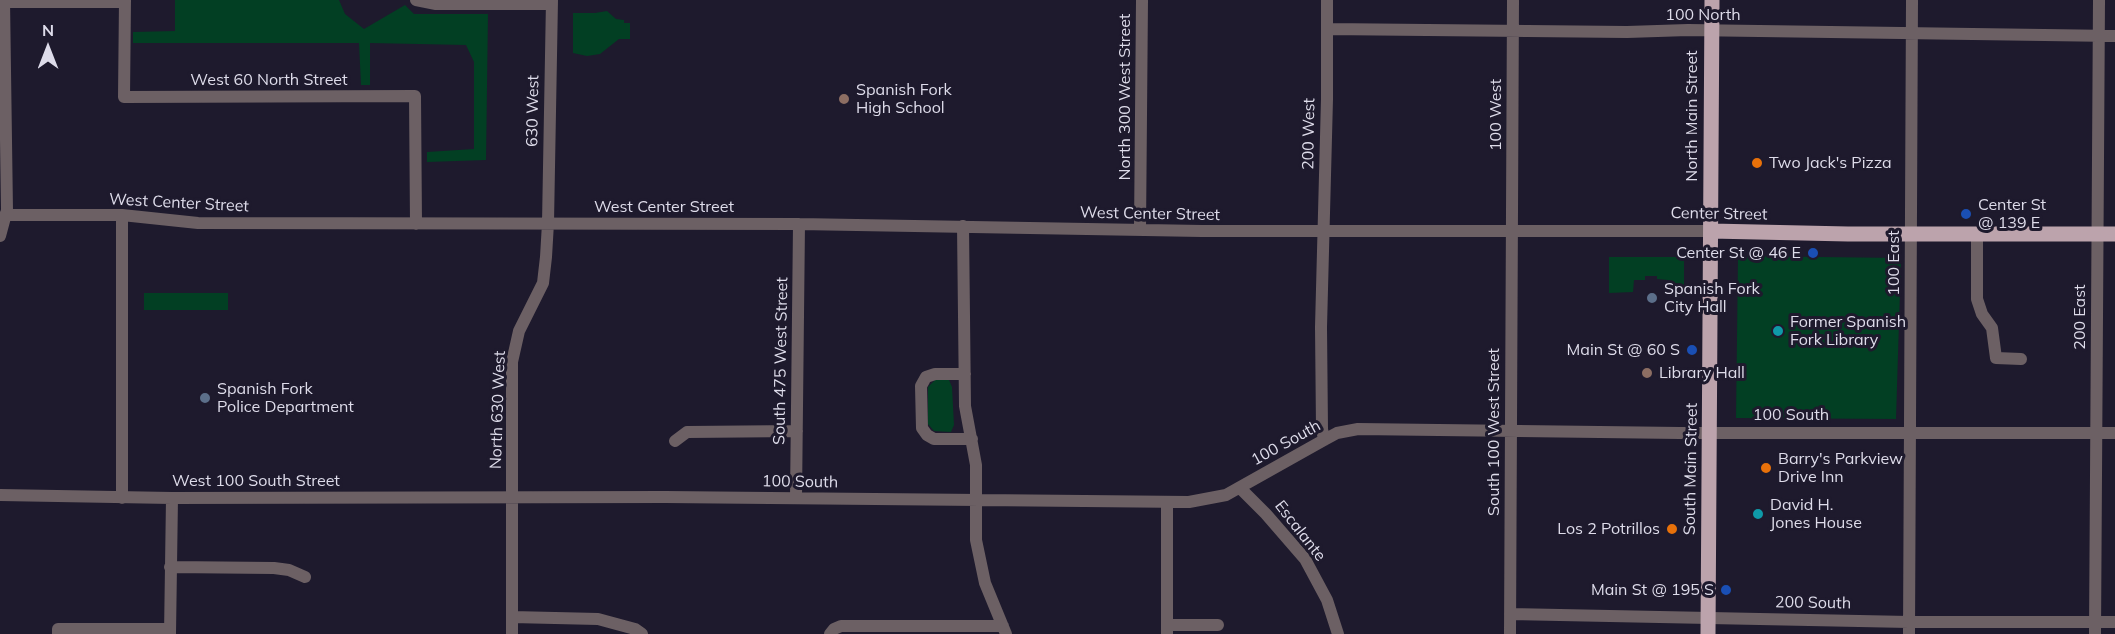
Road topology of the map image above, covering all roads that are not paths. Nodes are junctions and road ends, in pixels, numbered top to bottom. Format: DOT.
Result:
graph roads {
  1 [pos="416,0"];
  2 [pos="1142,0"];
  3 [pos="1327,0"];
  4 [pos="1513,0"];
  5 [pos="1712,0"];
  6 [pos="1912,0"];
  7 [pos="2099,0"];
  8 [pos="4,1"];
  9 [pos="125,1"];
  10 [pos="552,2"];
  11 [pos="1327,29"];
  12 [pos="1513,30"];
  13 [pos="1711,31"];
  14 [pos="1912,33"];
  15 [pos="2098,36"];
  16 [pos="2115,36"];
  17 [pos="3,144"];
  18 [pos="5,215"];
  19 [pos="122,215"];
  20 [pos="548,223"];
  21 [pos="416,224"];
  22 [pos="799,224"];
  23 [pos="963,226"];
  24 [pos="1140,230"];
  25 [pos="1511,230"];
  26 [pos="1323,231"];
  27 [pos="1711,231"];
  28 [pos="1977,232"];
  29 [pos="1911,233"];
  30 [pos="2097,233"];
  31 [pos="2115,234"];
  32 [pos="0,236"];
  33 [pos="2021,359"];
  34 [pos="965,374"];
  35 [pos="1510,430"];
  36 [pos="797,431"];
  37 [pos="1709,432"];
  38 [pos="1910,432"];
  39 [pos="2096,433"];
  40 [pos="2115,433"];
  41 [pos="972,439"];
  42 [pos="1324,440"];
  43 [pos="675,441"];
  44 [pos="1240,488"];
  45 [pos="0,495"];
  46 [pos="512,497"];
  47 [pos="122,498"];
  48 [pos="172,498"];
  49 [pos="796,498"];
  50 [pos="975,500"];
  51 [pos="1167,502"];
  52 [pos="170,567"];
  53 [pos="305,577"];
  54 [pos="1510,614"];
  55 [pos="512,617"];
  56 [pos="2115,622"];
  57 [pos="1218,625"];
  58 [pos="1708,626"];
  59 [pos="1909,628"];
  60 [pos="2095,628"];
  61 [pos="1005,630"];
  62 [pos="1167,630"];
  63 [pos="58,632"];
  64 [pos="170,632"];
  65 [pos="832,632"];
  66 [pos="512,634"];
  67 [pos="642,634"];
  68 [pos="1338,634"];
  69 [pos="1510,634"];
  1 -- 10 [label="street"];
  2 -- 24 [label="street, North 300 West Street"];
  3 -- 11 [label="street, 200 West"];
  4 -- 12 [label="street, 100 West"];
  5 -- 13 [label="main road, North Main Street"];
  6 -- 14 [label="street, 100 East"];
  7 -- 15 [label="street, 200 East"];
  8 -- 9 [label="street"];
  8 -- 17 [label="street"];
  9 -- 21 [label="street, West 60 North Street"];
  10 -- 20 [label="street, 630 West"];
  11 -- 12 [label="street, 100 North"];
  11 -- 26 [label="street, 200 West"];
  12 -- 13 [label="street, 100 North"];
  12 -- 25 [label="street, 100 West"];
  13 -- 14 [label="street, 100 North"];
  13 -- 27 [label="main road, North Main Street"];
  14 -- 15 [label="street, 100 North"];
  14 -- 29 [label="street, 100 East"];
  15 -- 16 [label="street, 100 North"];
  15 -- 30 [label="street, 200 East"];
  17 -- 18 [label="street"];
  18 -- 19 [label="street, West Center Street"];
  18 -- 32 [label="street"];
  19 -- 21 [label="street, West Center Street"];
  19 -- 47 [label="street"];
  20 -- 21 [label="street, West Center Street"];
  20 -- 22 [label="street, West Center Street"];
  20 -- 46 [label="street, North 630 West"];
  22 -- 23 [label="street, West Center Street"];
  22 -- 36 [label="street, South 475 West Street"];
  23 -- 24 [label="street, West Center Street"];
  23 -- 34 [label="street"];
  24 -- 26 [label="street, West Center Street"];
  25 -- 26 [label="street, Center Street"];
  25 -- 27 [label="street, Center Street"];
  25 -- 35 [label="street, South 100 West Street"];
  26 -- 42 [label="street, 200 West"];
  27 -- 29 [label="main road, Center Street"];
  27 -- 37 [label="main road, South Main Street"];
  28 -- 29 [label="main road, Center Street"];
  28 -- 30 [label="main road, Center Street"];
  28 -- 33 [label="street"];
  29 -- 38 [label="street, 100 East"];
  30 -- 31 [label="main road, Center Street"];
  30 -- 39 [label="street, 200 East"];
  34 -- 41 [label="street"];
  34 -- 41 [label="street"];
  35 -- 37 [label="street, 100 South"];
  35 -- 42 [label="street, 100 South"];
  35 -- 54 [label="street, South 100 West Street"];
  36 -- 43 [label="street"];
  36 -- 49 [label="street, South 475 West Street"];
  37 -- 38 [label="street, 100 South"];
  37 -- 58 [label="main road, South Main Street"];
  38 -- 39 [label="street, 100 South"];
  38 -- 59 [label="street, 100 East"];
  39 -- 40 [label="street, 100 South"];
  39 -- 60 [label="street, 200 East"];
  41 -- 50 [label="street"];
  42 -- 44 [label="street, 100 South"];
  44 -- 51 [label="street, 100 South"];
  44 -- 68 [label="street, Escalante"];
  45 -- 47 [label="street, West 100 South Street"];
  46 -- 48 [label="street, West 100 South Street"];
  46 -- 49 [label="street, 100 South"];
  46 -- 55 [label="street, North 630 West"];
  47 -- 48 [label="street, West 100 South Street"];
  48 -- 52 [label="street"];
  49 -- 50 [label="street, 100 South"];
  50 -- 51 [label="street, 100 South"];
  50 -- 61 [label="street"];
  51 -- 62 [label="street"];
  52 -- 53 [label="street"];
  52 -- 64 [label="street"];
  54 -- 58 [label="street, 200 South"];
  54 -- 69 [label="street, South 100 West Street"];
  55 -- 66 [label="street, North 630 West"];
  55 -- 67 [label="street"];
  56 -- 60 [label="street, 200 South"];
  57 -- 62 [label="street"];
  58 -- 59 [label="street, 200 South"];
  59 -- 60 [label="street, 200 South"];
  61 -- 65 [label="street"];
  63 -- 64 [label="street"];
}
